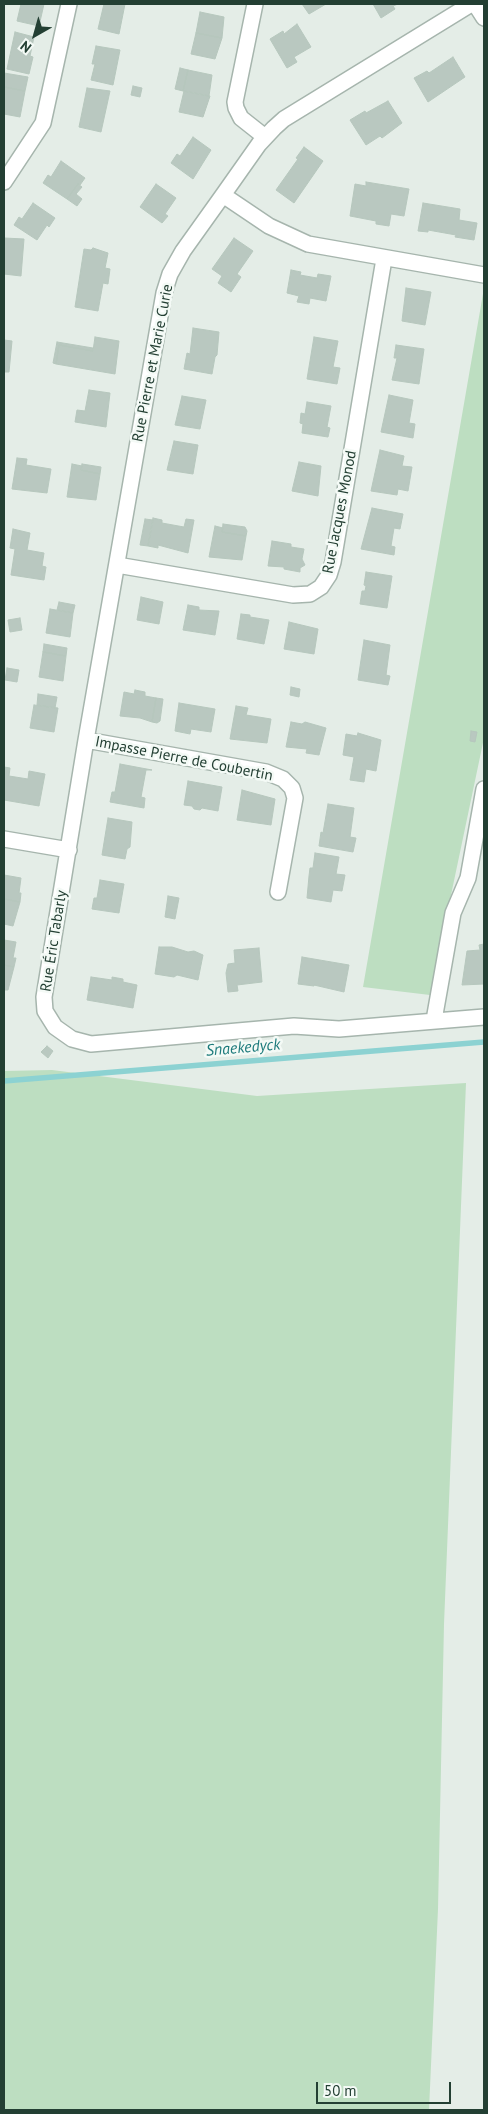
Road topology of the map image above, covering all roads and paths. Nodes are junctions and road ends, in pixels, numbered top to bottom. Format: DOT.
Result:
graph roads {
  1 [pos="70,4"];
  2 [pos="255,4"];
  3 [pos="471,4"];
  4 [pos="475,4"];
  5 [pos="484,18"];
  6 [pos="265,137"];
  7 [pos="4,182"];
  8 [pos="223,195"];
  9 [pos="384,259"];
  10 [pos="484,276"];
  11 [pos="117,565"];
  12 [pos="86,740"];
  13 [pos="484,789"];
  14 [pos="4,839"];
  15 [pos="69,850"];
  16 [pos="278,892"];
  17 [pos="484,1017"];
  18 [pos="434,1020"];
  1 -- 7 [label="street"];
  2 -- 6 [label="street"];
  3 -- 6 [label="street, Rue Pierre et Marie Curie"];
  4 -- 5 [label="street"];
  6 -- 8 [label="street, Rue Pierre et Marie Curie"];
  8 -- 9 [label="street"];
  8 -- 11 [label="street, Rue Pierre et Marie Curie"];
  9 -- 10 [label="street"];
  9 -- 11 [label="street, Rue Jacques Monod"];
  11 -- 12 [label="street, Rue Pierre et Marie Curie"];
  12 -- 15 [label="street, Rue Éric Tabarly"];
  12 -- 16 [label="street, Impasse Pierre de Coubertin"];
  13 -- 18 [label="street"];
  14 -- 15 [label="street"];
  15 -- 18 [label="street, Rue Éric Tabarly"];
  17 -- 18 [label="street, Rue Éric Tabarly"];
}
